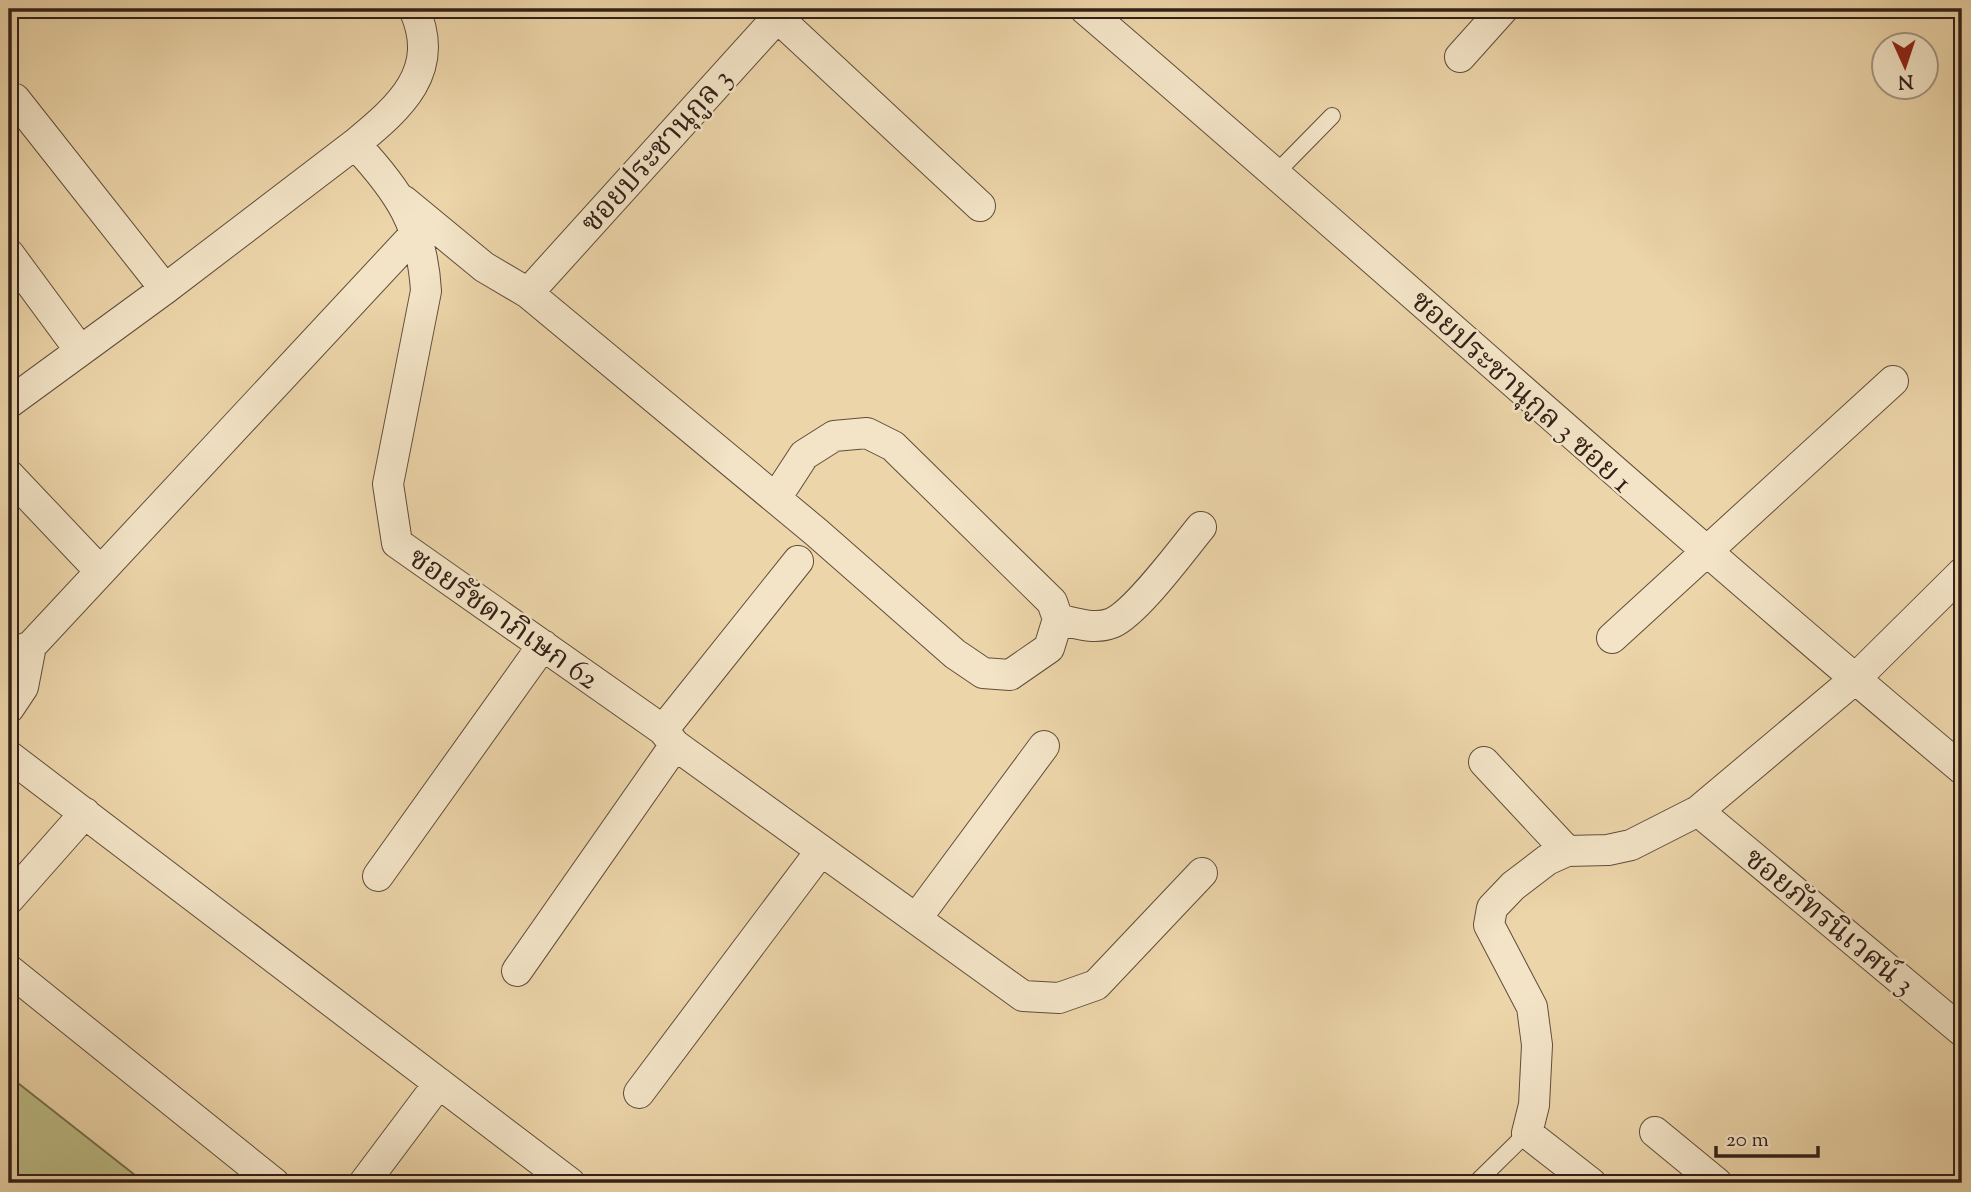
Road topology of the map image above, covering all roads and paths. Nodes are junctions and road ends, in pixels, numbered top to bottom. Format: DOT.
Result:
graph roads {
  1 [pos="414,9"];
  2 [pos="1085,9"];
  3 [pos="1503,9"];
  4 [pos="780,12"];
  5 [pos="1460,57"];
  6 [pos="15,99"];
  7 [pos="1332,116"];
  8 [pos="355,144"];
  9 [pos="1276,173"];
  10 [pos="401,198"];
  11 [pos="980,205"];
  12 [pos="415,234"];
  13 [pos="9,254"];
  14 [pos="165,289"];
  15 [pos="528,293"];
  16 [pos="79,349"];
  17 [pos="1893,381"];
  18 [pos="9,403"];
  19 [pos="9,475"];
  20 [pos="776,498"];
  21 [pos="1201,527"];
  22 [pos="1705,552"];
  23 [pos="798,561"];
  24 [pos="100,570"];
  25 [pos="1962,573"];
  26 [pos="1058,620"];
  27 [pos="1612,638"];
  28 [pos="543,645"];
  29 [pos="20,650"];
  30 [pos="1854,679"];
  31 [pos="9,708"];
  32 [pos="669,738"];
  33 [pos="1044,746"];
  34 [pos="9,756"];
  35 [pos="1485,762"];
  36 [pos="1962,769"];
  37 [pos="1698,811"];
  38 [pos="85,813"];
  39 [pos="1567,851"];
  40 [pos="820,852"];
  41 [pos="1202,873"];
  42 [pos="378,876"];
  43 [pos="9,899"];
  44 [pos="916,919"];
  45 [pos="9,970"];
  46 [pos="517,971"];
  47 [pos="1962,1031"];
  48 [pos="439,1083"];
  49 [pos="639,1093"];
  50 [pos="1655,1132"];
  51 [pos="1527,1133"];
  52 [pos="274,1183"];
  53 [pos="364,1183"];
  54 [pos="570,1183"];
  55 [pos="1476,1183"];
  56 [pos="1591,1183"];
  57 [pos="1717,1183"];
  1 -- 8 [label="street"];
  2 -- 9 [label="street, ซอยประชานุกูล 3 ซอย 1"];
  3 -- 5 [label="street"];
  4 -- 11 [label="street"];
  4 -- 15 [label="street, ซอยประชานุกูล 3"];
  6 -- 14 [label="street"];
  7 -- 9 [label="lane"];
  8 -- 10 [label="street, ซอยรัชดาภิเษก 62"];
  8 -- 14 [label="street"];
  9 -- 22 [label="street, ซอยประชานุกูล 3 ซอย 1"];
  10 -- 12 [label="street, ซอยรัชดาภิเษก 62"];
  10 -- 15 [label="street"];
  12 -- 24 [label="street"];
  12 -- 28 [label="street, ซอยรัชดาภิเษก 62"];
  13 -- 16 [label="street"];
  14 -- 16 [label="street"];
  15 -- 20 [label="street"];
  16 -- 18 [label="street"];
  17 -- 22 [label="street"];
  19 -- 24 [label="street"];
  20 -- 26 [label="street"];
  20 -- 26 [label="street"];
  21 -- 26 [label="street"];
  22 -- 27 [label="street"];
  22 -- 30 [label="street, ซอยประชานุกูล 3 ซอย 1"];
  23 -- 32 [label="street"];
  24 -- 29 [label="street"];
  25 -- 30 [label="street"];
  28 -- 32 [label="street, ซอยรัชดาภิเษก 62"];
  28 -- 42 [label="street"];
  29 -- 31 [label="street"];
  30 -- 36 [label="street, ซอยประชานุกูล 3 ซอย 1"];
  30 -- 37 [label="street"];
  32 -- 40 [label="street, ซอยรัชดาภิเษก 62"];
  32 -- 46 [label="street"];
  33 -- 44 [label="street"];
  34 -- 38 [label="street"];
  35 -- 39 [label="street"];
  37 -- 39 [label="street"];
  37 -- 47 [label="street, ซอยภัทรนิเวศน์ 3"];
  38 -- 43 [label="street"];
  38 -- 48 [label="street"];
  39 -- 51 [label="street"];
  40 -- 44 [label="street, ซอยรัชดาภิเษก 62"];
  40 -- 49 [label="street"];
  41 -- 44 [label="street, ซอยรัชดาภิเษก 62"];
  45 -- 52 [label="street"];
  48 -- 53 [label="street"];
  48 -- 54 [label="street"];
  50 -- 57 [label="street"];
  51 -- 55 [label="lane"];
  51 -- 56 [label="street"];
}
